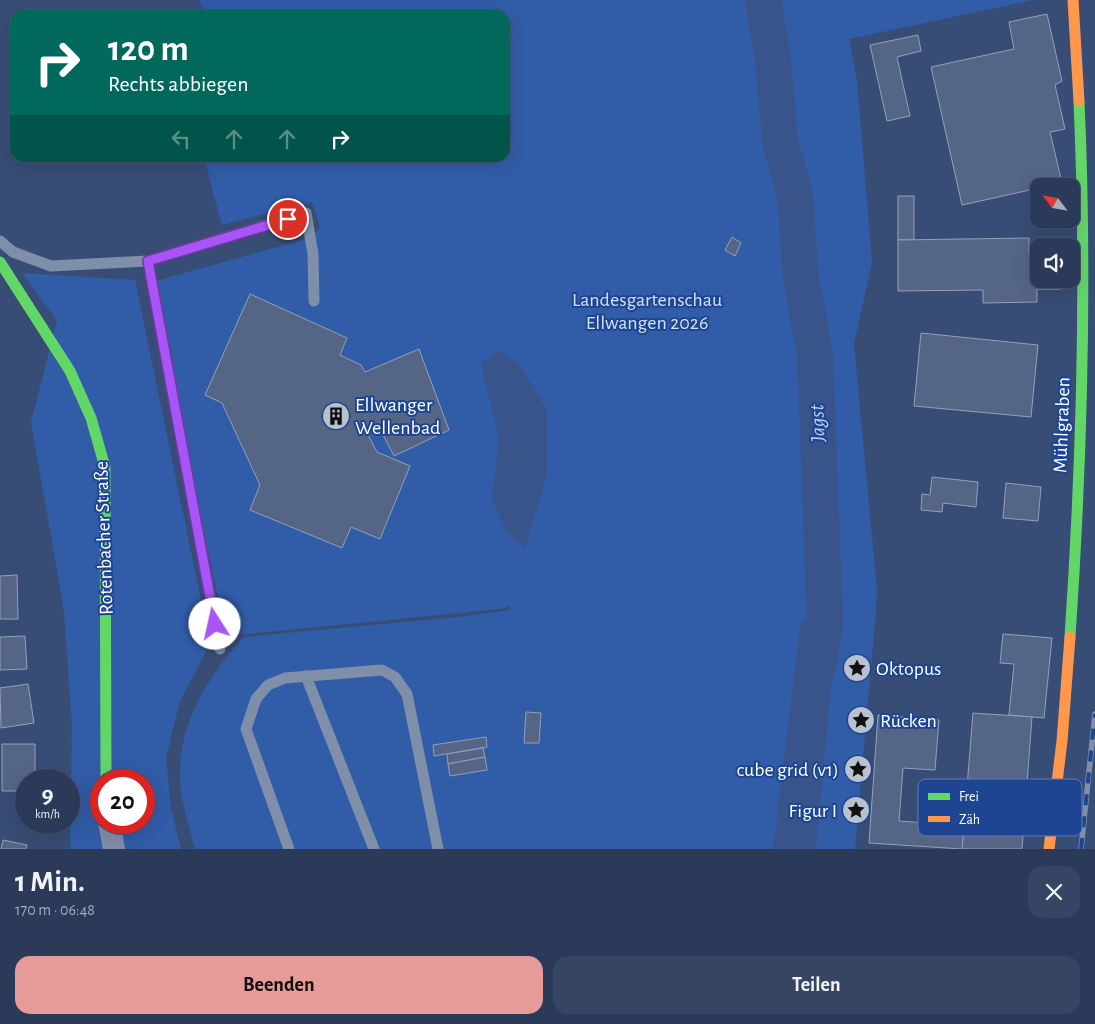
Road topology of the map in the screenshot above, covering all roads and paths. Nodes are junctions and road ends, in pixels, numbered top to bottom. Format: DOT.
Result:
graph roads {
  1 [pos="1074,0"];
  2 [pos="0,240"];
  3 [pos="148,261"];
  4 [pos="0,262"];
  5 [pos="314,301"];
  6 [pos="220,649"];
  7 [pos="306,676"];
  8 [pos="106,769"];
  9 [pos="1057,779"];
  10 [pos="111,834"];
  11 [pos="1050,836"];
  12 [pos="114,849"];
  13 [pos="290,849"];
  14 [pos="374,849"];
  15 [pos="438,849"];
  16 [pos="1049,849"];
  1 -- 9 [label="street, Mühlgraben"];
  2 -- 3 [label="lane"];
  3 -- 5 [label="lane"];
  3 -- 6 [label="lane"];
  4 -- 8 [label="street, Rotenbacher Straße"];
  7 -- 13 [label="lane"];
  7 -- 14 [label="lane"];
  7 -- 15 [label="lane"];
  10 -- 12 [label="street"];
  11 -- 16 [label="street, Mühlgraben"];
}
